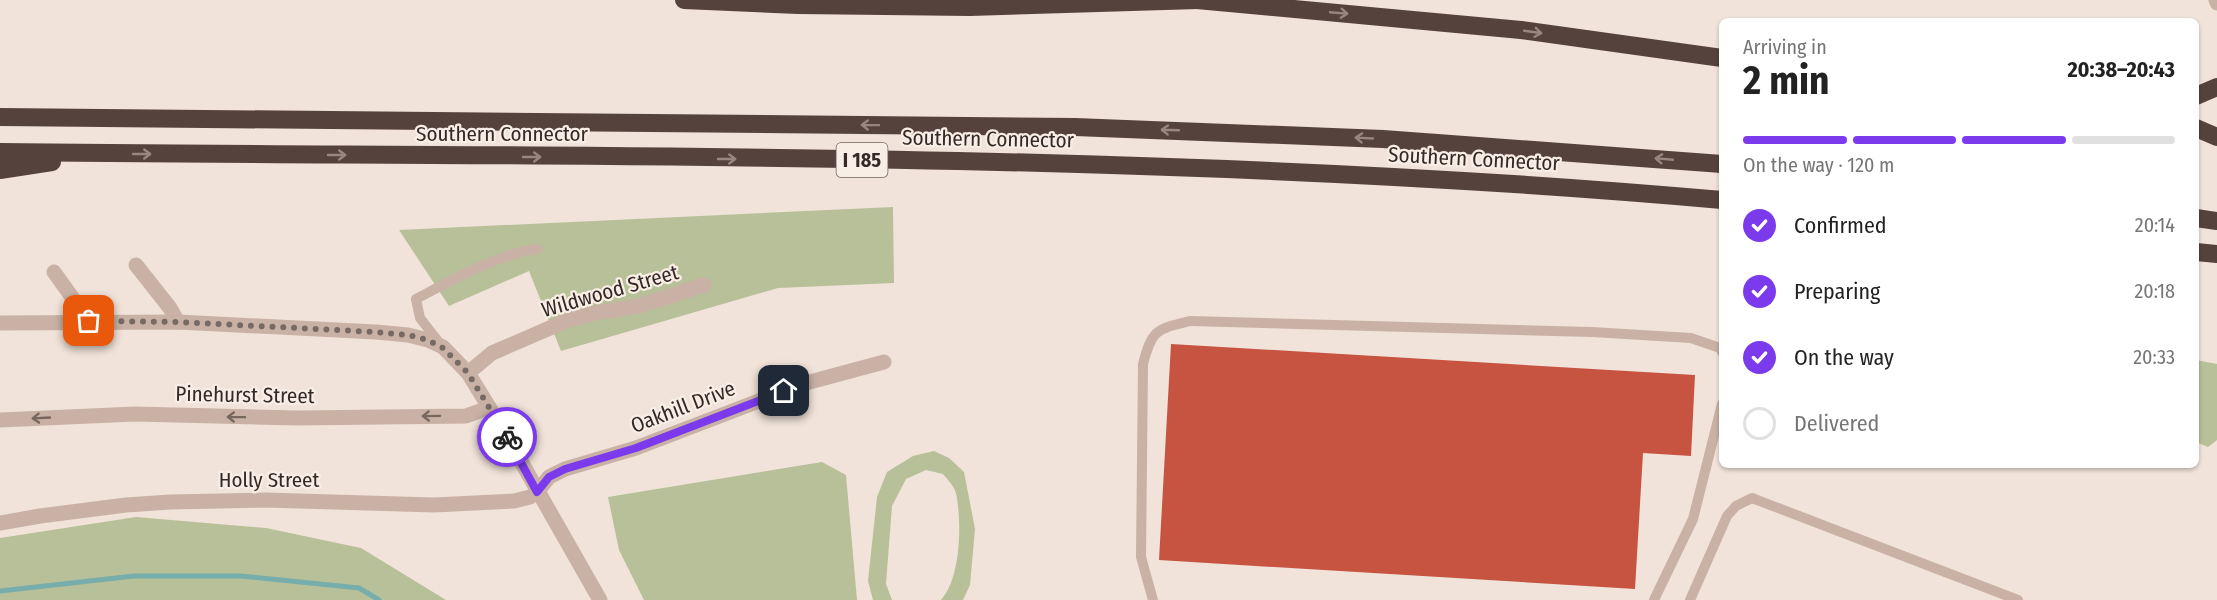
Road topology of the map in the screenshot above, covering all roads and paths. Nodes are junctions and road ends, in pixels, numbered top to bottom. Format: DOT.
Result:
graph roads {
  1 [pos="684,0"];
  2 [pos="1197,0"];
  3 [pos="1719,58"];
  4 [pos="2217,87"];
  5 [pos="2199,95"];
  6 [pos="0,117"];
  7 [pos="2199,129"];
  8 [pos="2217,137"];
  9 [pos="0,152"];
  10 [pos="108,153"];
  11 [pos="1719,164"];
  12 [pos="0,170"];
  13 [pos="1719,200"];
  14 [pos="2199,218"];
  15 [pos="2217,221"];
  16 [pos="538,249"];
  17 [pos="2199,252"];
  18 [pos="2217,254"];
  19 [pos="136,265"];
  20 [pos="54,272"];
  21 [pos="704,285"];
  22 [pos="89,321"];
  23 [pos="178,322"];
  24 [pos="0,323"];
  25 [pos="443,348"];
  26 [pos="1719,348"];
  27 [pos="885,362"];
  28 [pos="468,373"];
  29 [pos="488,408"];
  30 [pos="1719,416"];
  31 [pos="0,420"];
  32 [pos="537,492"];
  33 [pos="0,524"];
  34 [pos="600,600"];
  35 [pos="1153,600"];
  36 [pos="1654,600"];
  37 [pos="1690,600"];
  38 [pos="2018,600"];
  1 -- 2 [label="highway"];
  2 -- 3 [label="highway, one-way"];
  4 -- 5 [label="highway"];
  11 -- 6 [label="highway, Southern Connector / I 185, one-way"];
  7 -- 8 [label="highway"];
  9 -- 10 [label="highway, Southern Connector / I 185"];
  10 -- 12 [label="highway"];
  10 -- 13 [label="highway, Southern Connector / I 185, one-way"];
  14 -- 15 [label="highway"];
  16 -- 25 [label="lane"];
  17 -- 18 [label="highway"];
  19 -- 23 [label="street"];
  20 -- 22 [label="street"];
  21 -- 28 [label="street, Wildwood Street"];
  22 -- 23 [label="street"];
  22 -- 24 [label="street"];
  23 -- 25 [label="street"];
  25 -- 28 [label="street"];
  26 -- 35 [label="lane"];
  27 -- 32 [label="street, Oakhill Drive"];
  28 -- 29 [label="street"];
  29 -- 31 [label="street, Pinehurst Street, one-way"];
  29 -- 32 [label="street"];
  30 -- 36 [label="lane"];
  32 -- 33 [label="street, Holly Street"];
  32 -- 34 [label="street"];
  37 -- 38 [label="lane"];
}
